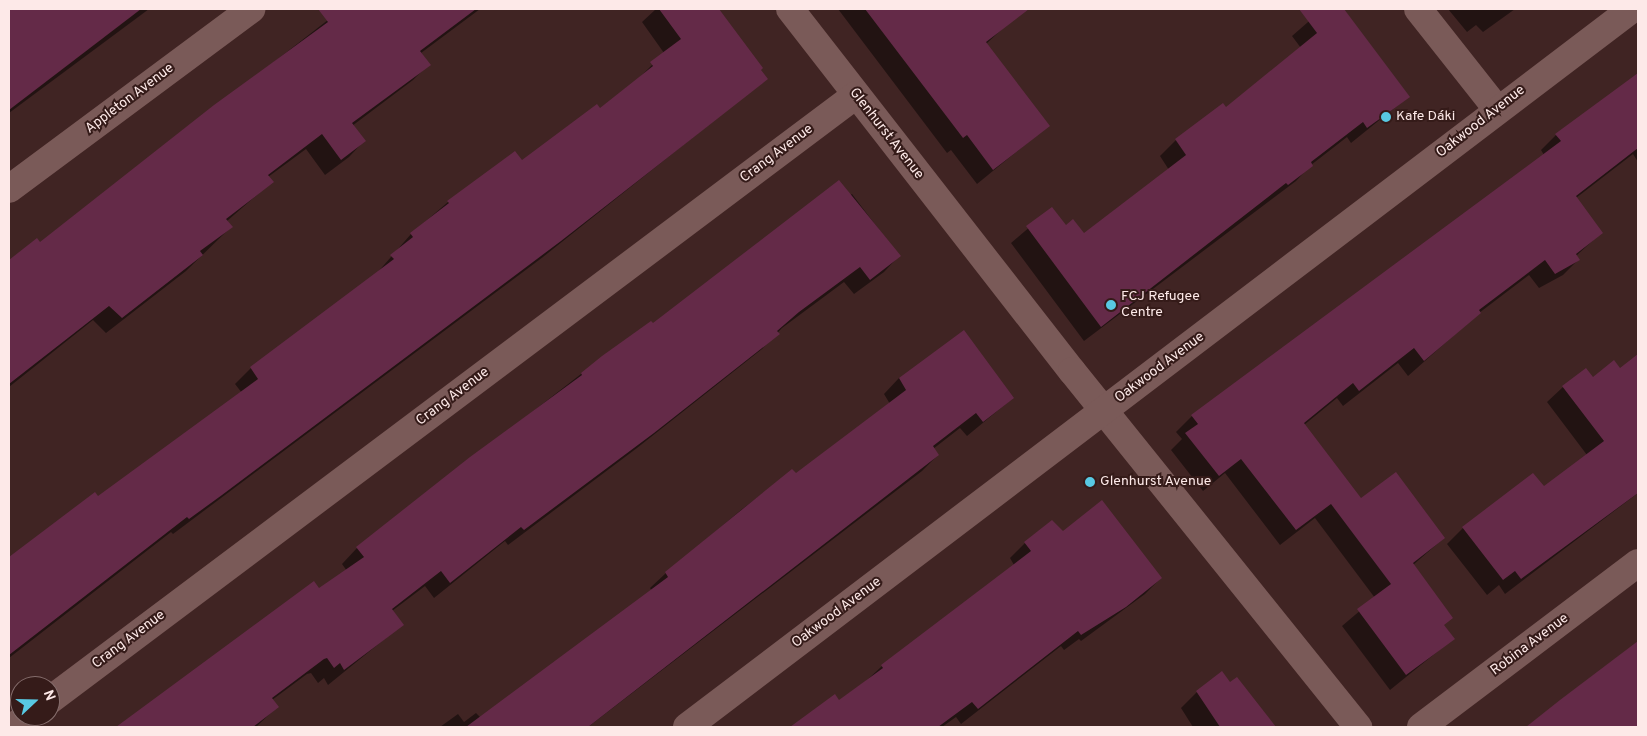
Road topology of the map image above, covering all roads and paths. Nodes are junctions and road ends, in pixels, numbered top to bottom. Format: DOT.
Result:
graph roads {
  1 [pos="251,9"];
  2 [pos="790,9"];
  3 [pos="1418,9"];
  4 [pos="1632,9"];
  5 [pos="856,95"];
  6 [pos="1496,109"];
  7 [pos="9,189"];
  8 [pos="1105,410"];
  9 [pos="1638,563"];
  10 [pos="60,692"];
  11 [pos="687,727"];
  12 [pos="1358,727"];
  13 [pos="1421,727"];
  1 -- 7 [label="street, Appleton Avenue"];
  2 -- 5 [label="street, Glenhurst Avenue"];
  3 -- 6 [label="street"];
  4 -- 6 [label="street, Oakwood Avenue"];
  5 -- 8 [label="street, Glenhurst Avenue"];
  5 -- 10 [label="street, Crang Avenue"];
  6 -- 8 [label="street, Oakwood Avenue"];
  8 -- 11 [label="street, Oakwood Avenue"];
  8 -- 12 [label="street, Glenhurst Avenue"];
  9 -- 13 [label="street, Robina Avenue"];
}
